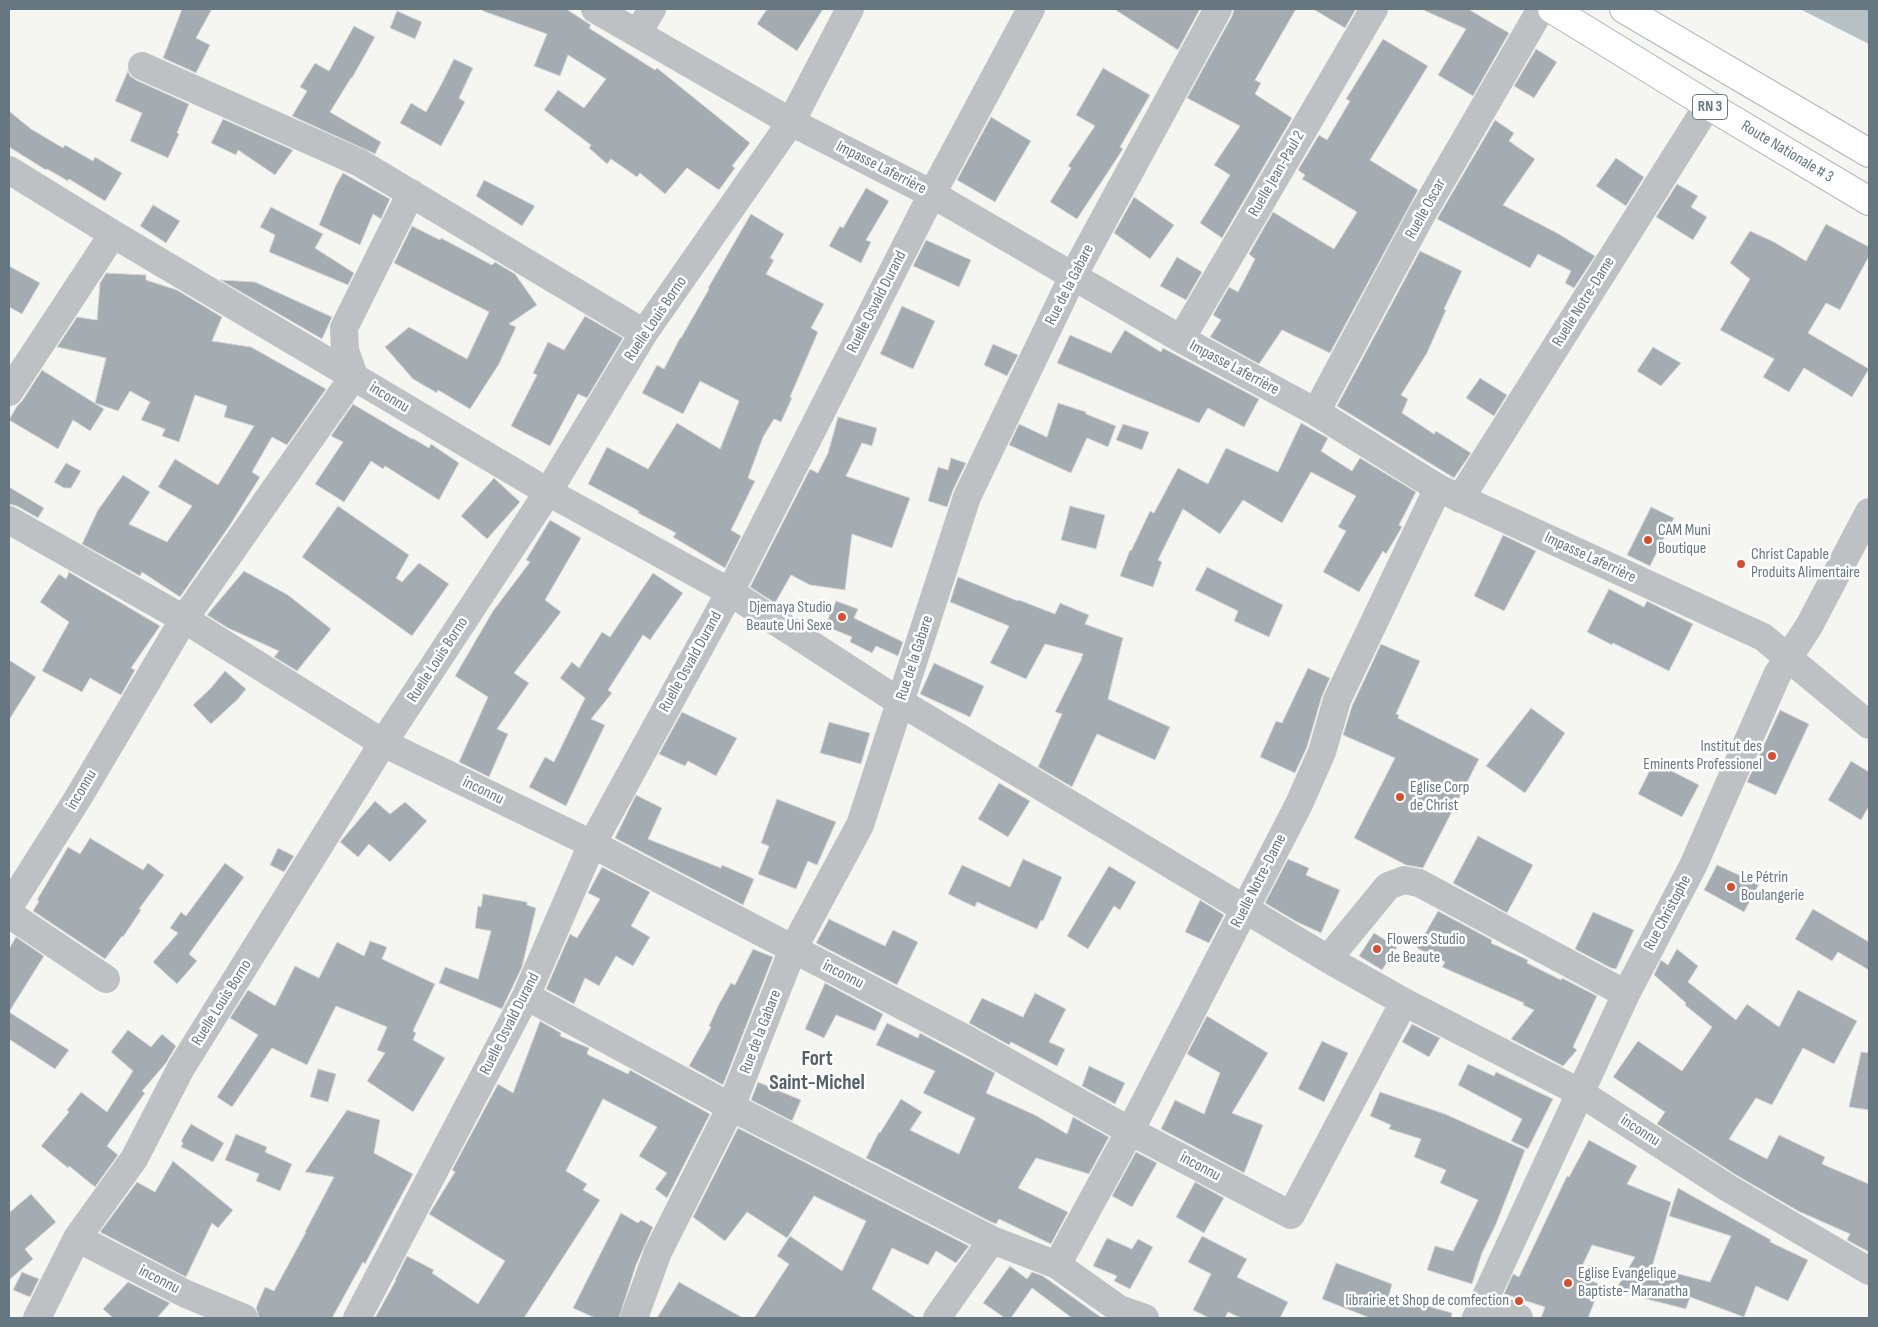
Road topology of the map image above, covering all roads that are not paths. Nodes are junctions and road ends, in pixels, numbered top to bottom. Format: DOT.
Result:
graph roads {
  1 [pos="595,9"];
  2 [pos="652,9"];
  3 [pos="850,9"];
  4 [pos="1031,9"];
  5 [pos="1218,9"];
  6 [pos="1374,9"];
  7 [pos="1541,9"];
  8 [pos="1552,9"];
  9 [pos="1624,9"];
  10 [pos="638,33"];
  11 [pos="142,66"];
  12 [pos="1708,105"];
  13 [pos="791,122"];
  14 [pos="1869,153"];
  15 [pos="9,170"];
  16 [pos="411,193"];
  17 [pos="932,194"];
  18 [pos="1869,201"];
  19 [pos="113,234"];
  20 [pos="1073,276"];
  21 [pos="644,333"];
  22 [pos="1181,339"];
  23 [pos="354,376"];
  24 [pos="9,392"];
  25 [pos="1316,412"];
  26 [pos="548,492"];
  27 [pos="1449,493"];
  28 [pos="1869,512"];
  29 [pos="9,520"];
  30 [pos="730,592"];
  31 [pos="184,620"];
  32 [pos="1786,658"];
  33 [pos="900,702"];
  34 [pos="1869,725"];
  35 [pos="383,743"];
  36 [pos="592,844"];
  37 [pos="9,907"];
  38 [pos="1244,908"];
  39 [pos="9,914"];
  40 [pos="793,949"];
  41 [pos="1328,959"];
  42 [pos="106,979"];
  43 [pos="1626,994"];
  44 [pos="526,996"];
  45 [pos="1404,1002"];
  46 [pos="1579,1092"];
  47 [pos="732,1107"];
  48 [pos="1130,1131"];
  49 [pos="77,1238"];
  50 [pos="992,1240"];
  51 [pos="1057,1265"];
  52 [pos="1869,1271"];
  53 [pos="1480,1311"];
  54 [pos="1117,1314"];
  55 [pos="37,1318"];
  56 [pos="244,1318"];
  57 [pos="357,1318"];
  58 [pos="634,1318"];
  59 [pos="937,1318"];
  60 [pos="1145,1318"];
  61 [pos="1519,1318"];
  1 -- 10 [label="street, Impasse Laferrière"];
  2 -- 10 [label="street"];
  3 -- 13 [label="street, Ruelle Louis Borno"];
  4 -- 17 [label="street, Ruelle Osvald Durand"];
  5 -- 20 [label="street, Rue de la Gabare"];
  6 -- 22 [label="street, Ruelle Jean-Paul 2"];
  7 -- 25 [label="street, Ruelle Oscar"];
  8 -- 12 [label="main road, Route Nationale # 3 / RN 3"];
  9 -- 14 [label="main road, RN 3"];
  10 -- 13 [label="street, Impasse Laferrière"];
  11 -- 16 [label="street"];
  12 -- 18 [label="main road, Route Nationale # 3 / RN 3"];
  12 -- 27 [label="street, Ruelle Notre-Dame"];
  13 -- 17 [label="street, Impasse Laferrière"];
  13 -- 21 [label="street, Ruelle Louis Borno"];
  15 -- 19 [label="street, inconnu"];
  16 -- 21 [label="street"];
  16 -- 23 [label="street, inconnu"];
  17 -- 20 [label="street, Impasse Laferrière"];
  17 -- 30 [label="street, Ruelle Osvald Durand"];
  19 -- 23 [label="street, inconnu"];
  19 -- 24 [label="street"];
  20 -- 22 [label="street, Impasse Laferrière"];
  20 -- 33 [label="street, Rue de la Gabare"];
  21 -- 26 [label="street, Ruelle Louis Borno"];
  22 -- 25 [label="street, Impasse Laferrière"];
  23 -- 26 [label="street, inconnu"];
  23 -- 31 [label="street, inconnu"];
  25 -- 27 [label="street, Impasse Laferrière"];
  26 -- 30 [label="street, inconnu"];
  26 -- 35 [label="street, Ruelle Louis Borno"];
  27 -- 32 [label="street, Impasse Laferrière"];
  27 -- 38 [label="street, Ruelle Notre-Dame"];
  28 -- 32 [label="street, Rue Christophe"];
  29 -- 31 [label="street, inconnu"];
  30 -- 33 [label="street, inconnu"];
  30 -- 36 [label="street, Ruelle Osvald Durand"];
  31 -- 35 [label="street, inconnu"];
  31 -- 37 [label="street, inconnu"];
  32 -- 34 [label="street, Impasse Laferrière"];
  32 -- 43 [label="street, Rue Christophe"];
  33 -- 38 [label="street, inconnu"];
  33 -- 40 [label="street, Rue de la Gabare"];
  35 -- 36 [label="street, inconnu"];
  35 -- 49 [label="street, Ruelle Louis Borno"];
  36 -- 40 [label="street, inconnu"];
  36 -- 44 [label="street, Ruelle Osvald Durand"];
  38 -- 41 [label="street, inconnu"];
  38 -- 48 [label="street, Ruelle Notre-Dame"];
  39 -- 42 [label="street"];
  40 -- 47 [label="street, Rue de la Gabare"];
  40 -- 48 [label="street, inconnu"];
  41 -- 43 [label="street"];
  41 -- 45 [label="street, inconnu"];
  43 -- 46 [label="street, Rue Christophe"];
  44 -- 47 [label="street"];
  44 -- 57 [label="street, Ruelle Osvald Durand"];
  45 -- 46 [label="street, inconnu"];
  45 -- 48 [label="street, inconnu"];
  46 -- 52 [label="street, inconnu"];
  46 -- 53 [label="street, Rue Christophe"];
  47 -- 50 [label="street"];
  47 -- 58 [label="street, Rue de la Gabare"];
  48 -- 51 [label="street, Ruelle Notre-Dame"];
  49 -- 55 [label="street, Ruelle Louis Borno"];
  49 -- 56 [label="street, inconnu"];
  50 -- 51 [label="street"];
  50 -- 59 [label="street"];
  51 -- 54 [label="street"];
  53 -- 61 [label="street"];
  54 -- 60 [label="street"];
}
